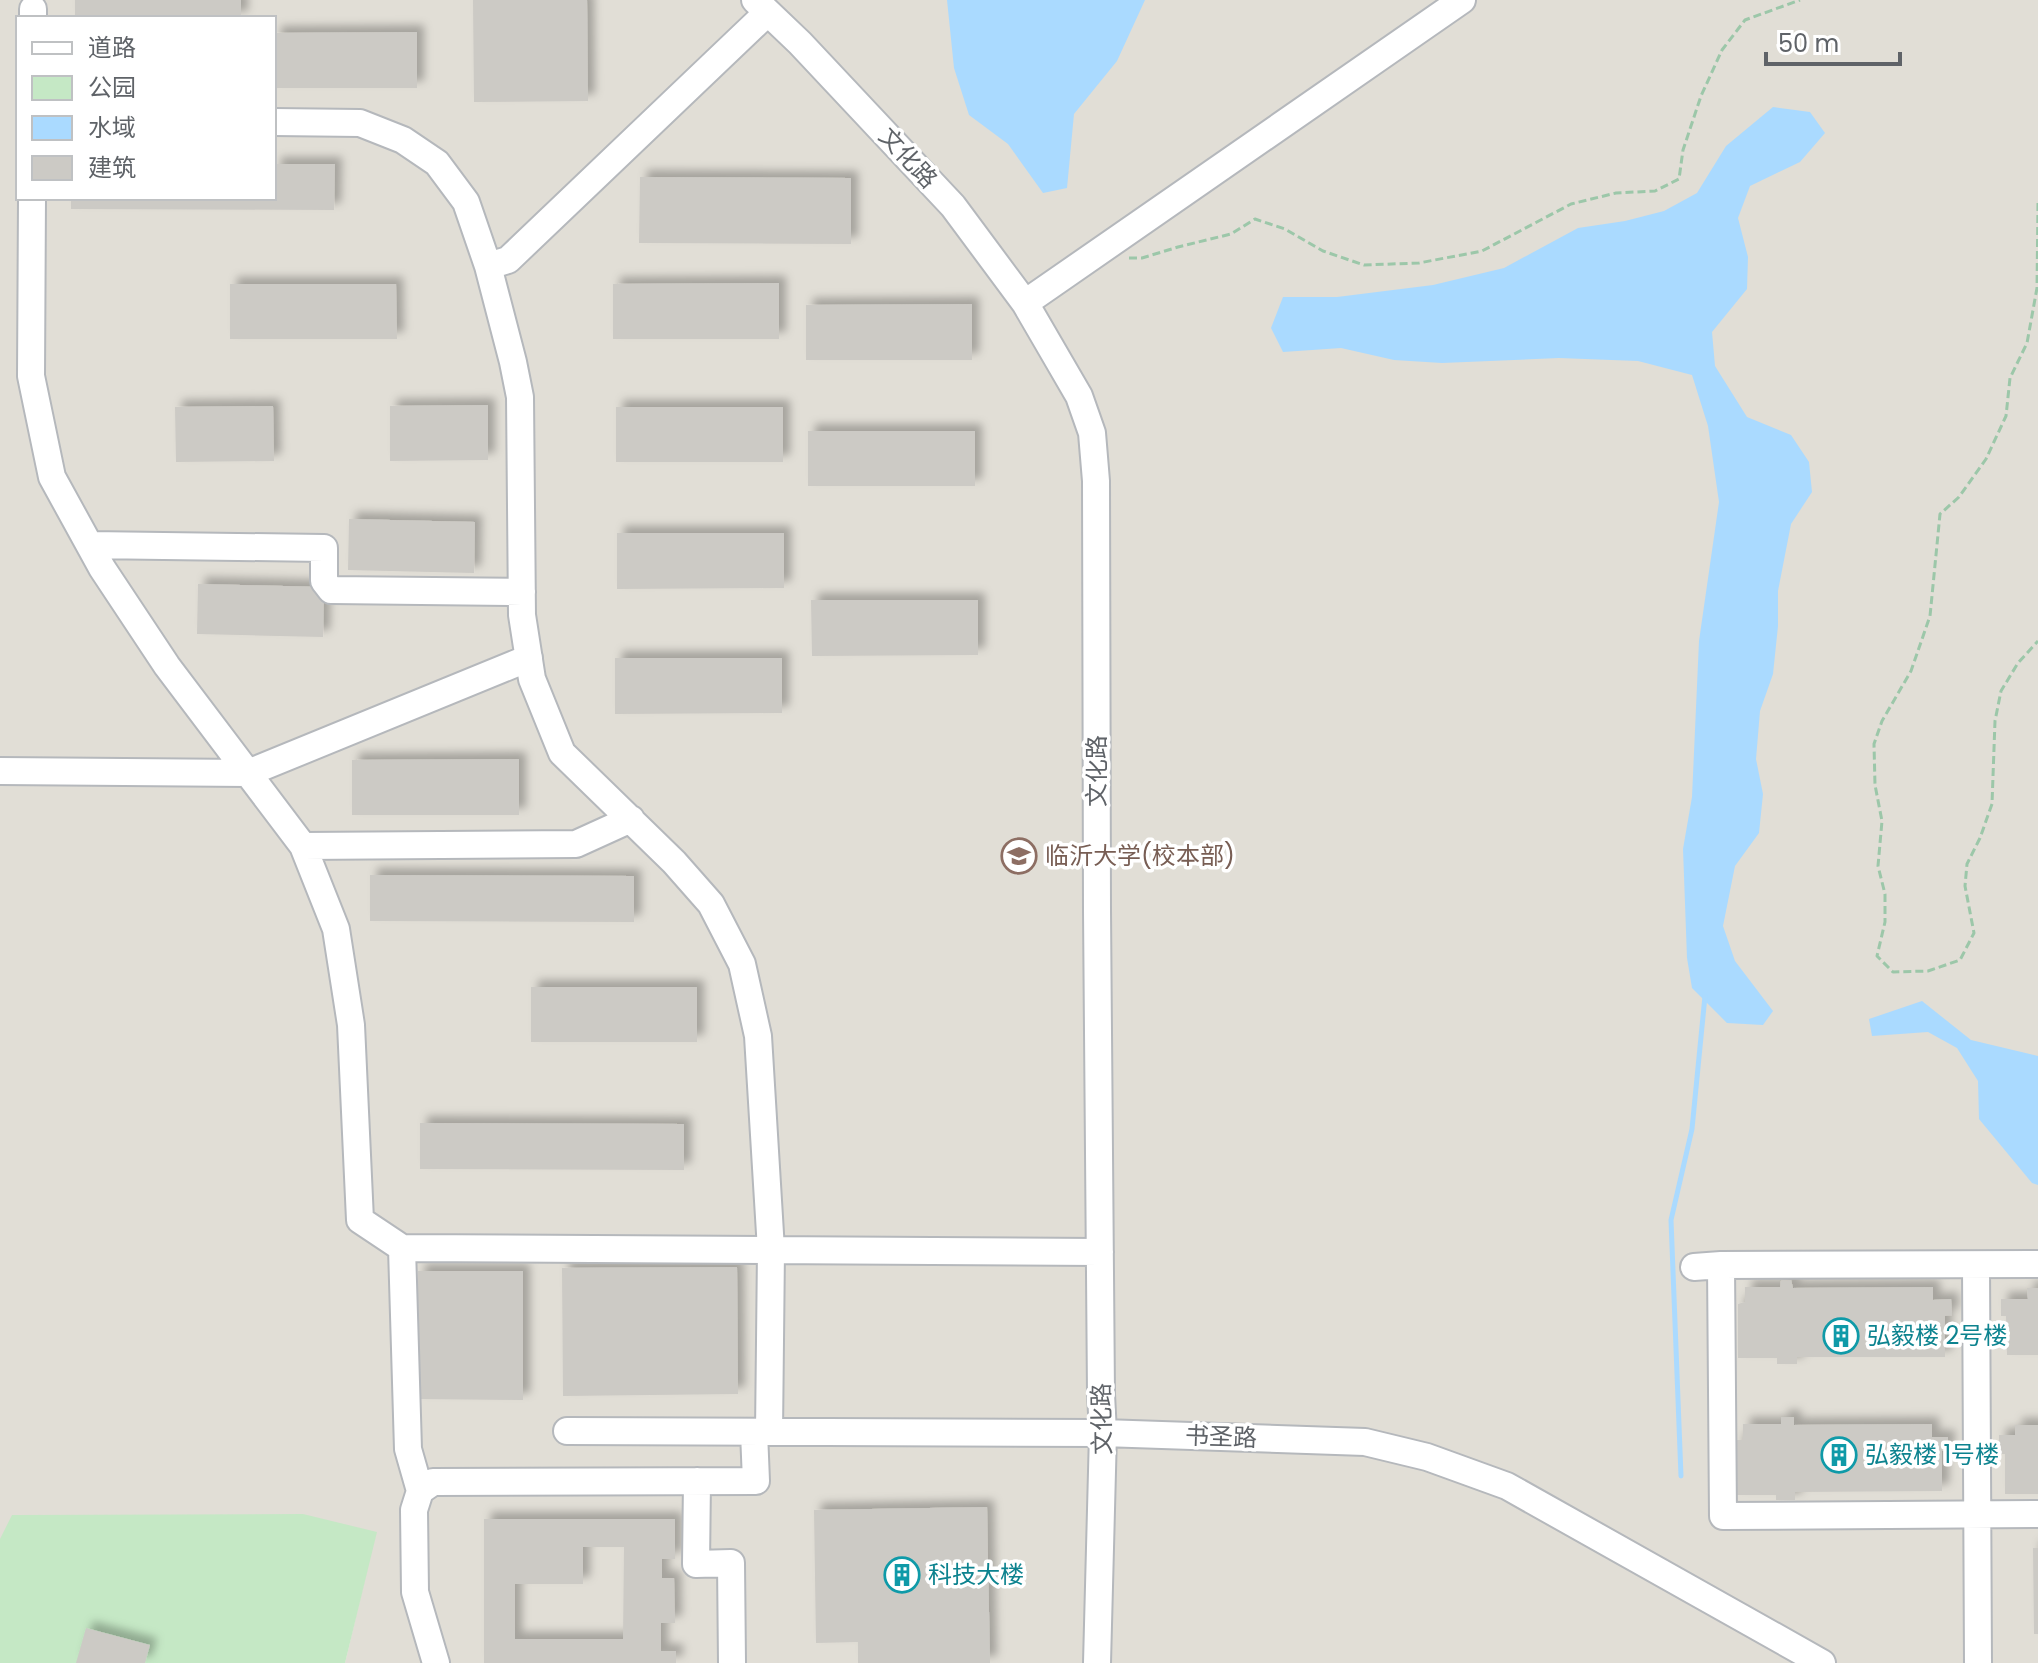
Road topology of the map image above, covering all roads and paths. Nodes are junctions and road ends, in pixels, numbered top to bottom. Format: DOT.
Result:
graph roads {
  1 [pos="1462,0"];
  2 [pos="1800,0"];
  3 [pos="761,6"];
  4 [pos="276,122"];
  5 [pos="32,200"];
  6 [pos="2038,203"];
  7 [pos="1128,258"];
  8 [pos="488,266"];
  9 [pos="1025,303"];
  10 [pos="90,545"];
  11 [pos="522,592"];
  12 [pos="2038,641"];
  13 [pos="529,658"];
  14 [pos="0,771"];
  15 [pos="248,773"];
  16 [pos="631,819"];
  17 [pos="303,846"];
  18 [pos="402,1248"];
  19 [pos="771,1250"];
  20 [pos="1100,1252"];
  21 [pos="2038,1264"];
  22 [pos="1721,1265"];
  23 [pos="1976,1265"];
  24 [pos="1694,1267"];
  25 [pos="567,1431"];
  26 [pos="762,1432"];
  27 [pos="1103,1433"];
  28 [pos="697,1481"];
  29 [pos="420,1491"];
  30 [pos="2038,1514"];
  31 [pos="1977,1515"];
  32 [pos="436,1663"];
  33 [pos="732,1663"];
  34 [pos="1097,1663"];
  35 [pos="1822,1663"];
  36 [pos="1978,1663"];
  1 -- 9 [label="street"];
  2 -- 7 [label="path"];
  3 -- 8 [label="street"];
  3 -- 9 [label="street, 文化路"];
  4 -- 8 [label="street"];
  5 -- 10 [label="street"];
  6 -- 12 [label="path"];
  8 -- 11 [label="street"];
  9 -- 20 [label="street, 文化路"];
  10 -- 11 [label="street"];
  10 -- 15 [label="street"];
  11 -- 13 [label="street"];
  13 -- 15 [label="street"];
  13 -- 16 [label="street"];
  14 -- 15 [label="street"];
  15 -- 17 [label="street"];
  16 -- 17 [label="street"];
  16 -- 19 [label="street"];
  17 -- 18 [label="street"];
  18 -- 19 [label="street"];
  18 -- 29 [label="street"];
  19 -- 20 [label="street"];
  19 -- 26 [label="street"];
  20 -- 27 [label="street, 文化路"];
  21 -- 23 [label="street"];
  22 -- 23 [label="street"];
  22 -- 24 [label="street"];
  22 -- 31 [label="street"];
  23 -- 31 [label="street"];
  25 -- 26 [label="street, 书圣路"];
  26 -- 27 [label="street, 书圣路"];
  26 -- 28 [label="street"];
  27 -- 34 [label="street, 文化路"];
  27 -- 35 [label="street, 书圣路"];
  28 -- 29 [label="street"];
  28 -- 33 [label="street"];
  29 -- 32 [label="street"];
  30 -- 31 [label="street"];
  31 -- 36 [label="street"];
}
